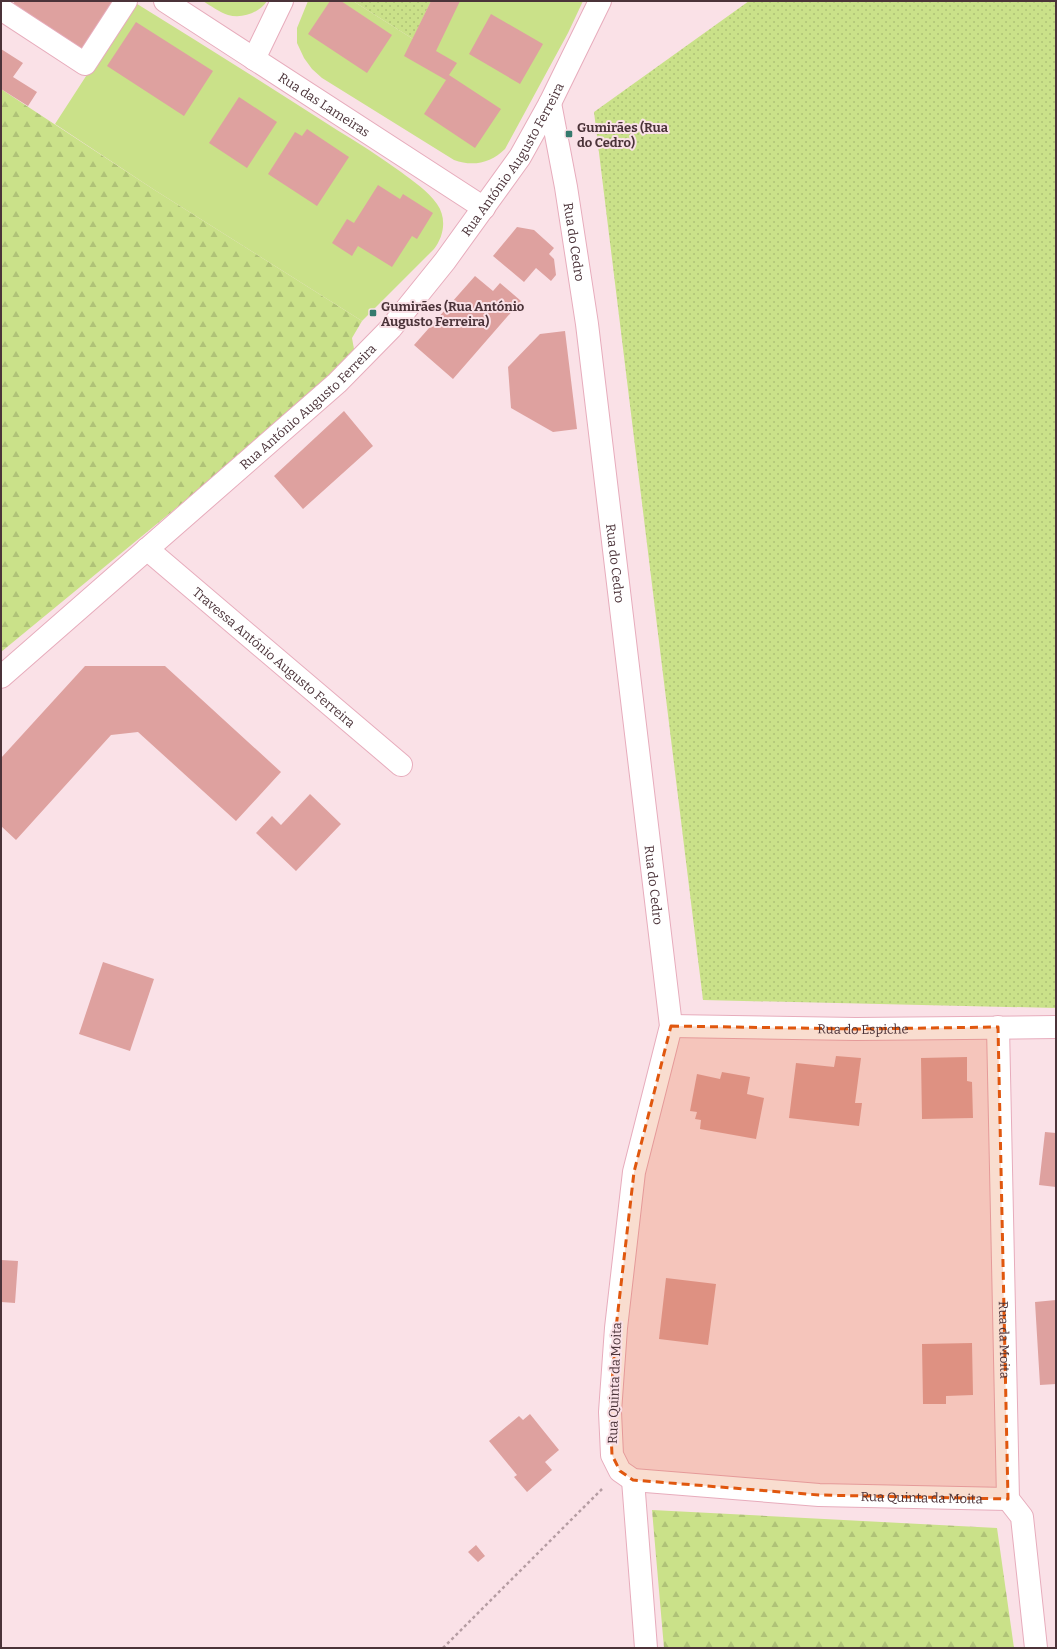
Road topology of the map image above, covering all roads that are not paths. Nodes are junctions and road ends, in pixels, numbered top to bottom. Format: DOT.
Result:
graph roads {
  1 [pos="126,1"];
  2 [pos="165,1"];
  3 [pos="282,1"];
  4 [pos="600,1"];
  5 [pos="1,8"];
  6 [pos="254,59"];
  7 [pos="550,103"];
  8 [pos="484,208"];
  9 [pos="147,549"];
  10 [pos="1,677"];
  11 [pos="401,765"];
  12 [pos="671,1026"];
  13 [pos="998,1027"];
  14 [pos="1056,1027"];
  15 [pos="626,1476"];
  16 [pos="1008,1499"];
  17 [pos="646,1648"];
  18 [pos="1036,1648"];
  1 -- 5 [label="street"];
  2 -- 6 [label="street, Rua das Lameiras"];
  3 -- 6 [label="street"];
  4 -- 7 [label="street, Rua António Augusto Ferreira"];
  6 -- 8 [label="street, Rua das Lameiras"];
  7 -- 8 [label="street, Rua António Augusto Ferreira"];
  7 -- 12 [label="street, Rua do Cedro"];
  8 -- 9 [label="street, Rua António Augusto Ferreira"];
  9 -- 10 [label="street, Rua António Augusto Ferreira"];
  9 -- 11 [label="street, Travessa António Augusto Ferreira"];
  12 -- 13 [label="street, Rua do Espiche"];
  12 -- 15 [label="street, Rua Quinta da Moita"];
  13 -- 14 [label="street, Rua do Espiche"];
  13 -- 16 [label="street, Rua da Moita"];
  15 -- 16 [label="street, Rua Quinta da Moita"];
  15 -- 17 [label="street"];
  16 -- 18 [label="street"];
}
